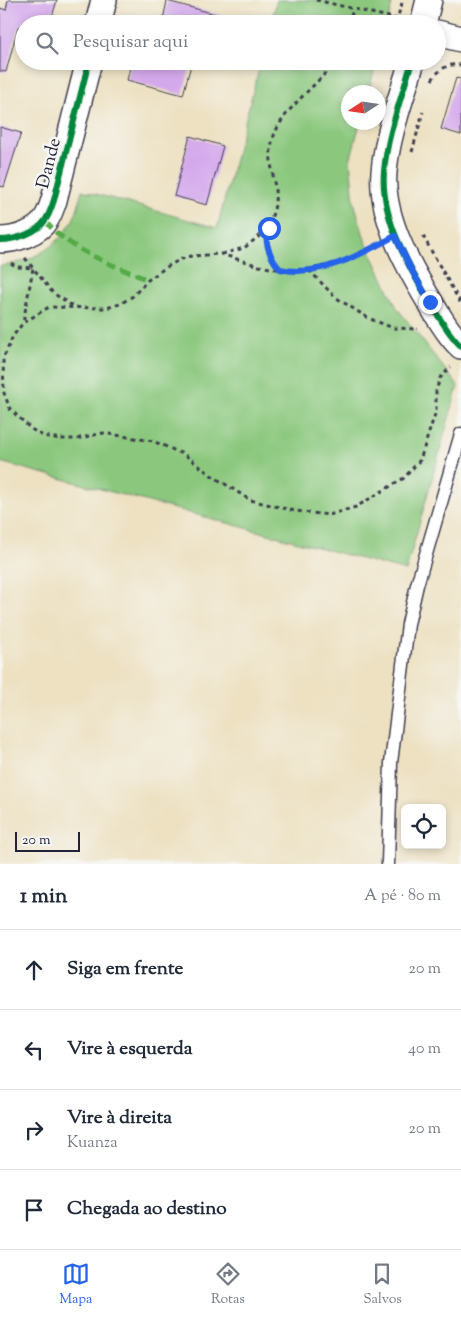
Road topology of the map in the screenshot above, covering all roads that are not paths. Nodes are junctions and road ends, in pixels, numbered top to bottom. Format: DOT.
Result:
graph roads {
  1 [pos="104,0"];
  2 [pos="429,0"];
  3 [pos="100,15"];
  4 [pos="425,15"];
  5 [pos="446,35"];
  6 [pos="461,39"];
  7 [pos="87,70"];
  8 [pos="409,70"];
  9 [pos="5,246"];
  10 [pos="457,356"];
  11 [pos="461,434"];
  12 [pos="388,864"];
  1 -- 3 [label="street"];
  2 -- 4 [label="street"];
  5 -- 6 [label="street"];
  7 -- 9 [label="street, Dande"];
  8 -- 10 [label="street"];
  11 -- 12 [label="lane"];
}
